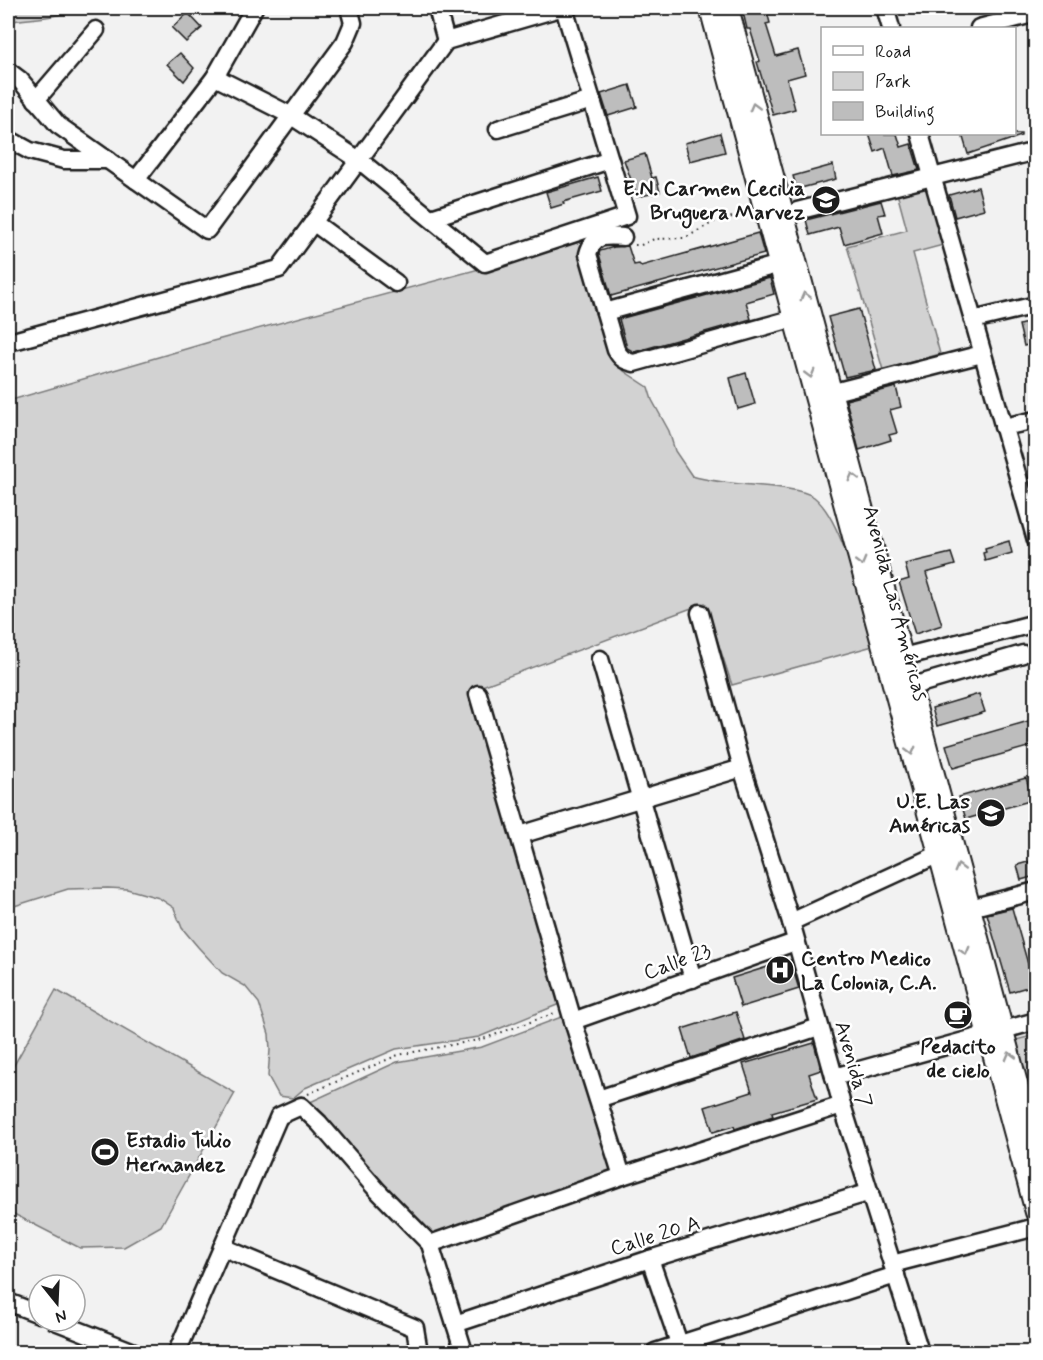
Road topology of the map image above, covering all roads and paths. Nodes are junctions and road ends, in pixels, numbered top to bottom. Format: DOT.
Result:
graph roads {
  1 [pos="254,8"];
  2 [pos="349,8"];
  3 [pos="436,8"];
  4 [pos="562,8"];
  5 [pos="710,8"];
  6 [pos="728,8"];
  7 [pos="885,8"];
  8 [pos="1035,13"];
  9 [pos="891,27"];
  10 [pos="983,27"];
  11 [pos="96,30"];
  12 [pos="446,41"];
  13 [pos="8,71"];
  14 [pos="215,77"];
  15 [pos="36,100"];
  16 [pos="592,100"];
  17 [pos="290,115"];
  18 [pos="498,129"];
  19 [pos="920,135"];
  20 [pos="8,139"];
  21 [pos="1035,151"];
  22 [pos="108,160"];
  23 [pos="359,160"];
  24 [pos="610,160"];
  25 [pos="932,177"];
  26 [pos="136,180"];
  27 [pos="765,208"];
  28 [pos="797,210"];
  29 [pos="431,218"];
  30 [pos="314,222"];
  31 [pos="623,237"];
  32 [pos="780,264"];
  33 [pos="396,283"];
  34 [pos="1035,305"];
  35 [pos="604,312"];
  36 [pos="795,318"];
  37 [pos="973,320"];
  38 [pos="17,340"];
  39 [pos="982,354"];
  40 [pos="831,393"];
  41 [pos="1035,420"];
  42 [pos="1003,427"];
  43 [pos="1035,540"];
  44 [pos="700,613"];
  45 [pos="1035,624"];
  46 [pos="1023,654"];
  47 [pos="600,658"];
  48 [pos="894,659"];
  49 [pos="909,687"];
  50 [pos="478,694"];
  51 [pos="742,768"];
  52 [pos="639,799"];
  53 [pos="520,835"];
  54 [pos="939,854"];
  55 [pos="1035,891"];
  56 [pos="970,908"];
  57 [pos="791,922"];
  58 [pos="795,942"];
  59 [pos="693,979"];
  60 [pos="571,1015"];
  61 [pos="1035,1021"];
  62 [pos="819,1027"];
  63 [pos="995,1032"];
  64 [pos="834,1077"];
  65 [pos="598,1099"];
  66 [pos="842,1105"];
  67 [pos="301,1106"];
  68 [pos="1035,1154"];
  69 [pos="622,1176"];
  70 [pos="870,1192"];
  71 [pos="1035,1212"];
  72 [pos="1035,1227"];
  73 [pos="430,1244"];
  74 [pos="222,1247"];
  75 [pos="650,1260"];
  76 [pos="894,1270"];
  77 [pos="8,1302"];
  78 [pos="27,1309"];
  79 [pos="455,1324"];
  80 [pos="85,1333"];
  81 [pos="681,1348"];
  82 [pos="134,1353"];
  83 [pos="177,1353"];
  84 [pos="419,1353"];
  85 [pos="464,1353"];
  86 [pos="655,1353"];
  87 [pos="920,1353"];
  1 -- 14 [label="street"];
  2 -- 17 [label="street"];
  3 -- 12 [label="street"];
  4 -- 12 [label="street"];
  4 -- 16 [label="street"];
  5 -- 27 [label="main road, Avenida Las Américas"];
  40 -- 6 [label="main road, Avenida Las Américas, one-way"];
  7 -- 9 [label="street"];
  8 -- 10 [label="street"];
  11 -- 15 [label="street"];
  12 -- 23 [label="street"];
  13 -- 15 [label="street"];
  14 -- 17 [label="street"];
  14 -- 26 [label="street"];
  15 -- 22 [label="street"];
  16 -- 18 [label="street"];
  16 -- 24 [label="street"];
  17 -- 23 [label="street"];
  17 -- 26 [label="street"];
  19 -- 25 [label="street"];
  20 -- 22 [label="street"];
  21 -- 25 [label="street"];
  22 -- 26 [label="street"];
  23 -- 29 [label="street"];
  23 -- 30 [label="street"];
  24 -- 29 [label="street"];
  24 -- 29 [label="street"];
  25 -- 28 [label="street"];
  25 -- 37 [label="street"];
  27 -- 31 [label="path"];
  27 -- 32 [label="main road, Avenida Las Américas"];
  30 -- 33 [label="street"];
  30 -- 38 [label="street"];
  31 -- 35 [label="street"];
  32 -- 35 [label="street"];
  32 -- 36 [label="main road, Avenida Las Américas"];
  34 -- 37 [label="street"];
  35 -- 36 [label="street"];
  36 -- 48 [label="main road, Avenida Las Américas, one-way"];
  37 -- 39 [label="street"];
  39 -- 40 [label="street"];
  39 -- 42 [label="street"];
  48 -- 40 [label="main road, Avenida Las Américas, one-way"];
  41 -- 42 [label="street"];
  42 -- 43 [label="street"];
  44 -- 51 [label="street, Avenida 7"];
  45 -- 48 [label="street"];
  46 -- 49 [label="street"];
  47 -- 52 [label="street"];
  48 -- 49 [label="main road, Avenida Las Américas"];
  48 -- 54 [label="main road, Avenida Las Américas, one-way"];
  56 -- 49 [label="main road, Avenida Las Américas, one-way"];
  50 -- 53 [label="street"];
  51 -- 52 [label="street"];
  51 -- 57 [label="street, Avenida 7"];
  52 -- 53 [label="street"];
  52 -- 59 [label="street"];
  53 -- 60 [label="street"];
  54 -- 57 [label="street"];
  54 -- 63 [label="main road, Avenida Las Américas, one-way"];
  55 -- 56 [label="street"];
  56 -- 63 [label="main road, Avenida Las Américas"];
  57 -- 58 [label="street, Avenida 7"];
  58 -- 59 [label="street, Calle 23"];
  58 -- 62 [label="street, Avenida 7"];
  59 -- 60 [label="street, Calle 23"];
  60 -- 65 [label="street"];
  60 -- 67 [label="path"];
  61 -- 63 [label="street"];
  62 -- 64 [label="street, Avenida 7"];
  62 -- 65 [label="street"];
  63 -- 64 [label="street"];
  68 -- 63 [label="main road, Avenida Las Américas, one-way"];
  63 -- 71 [label="main road, Avenida Las Américas"];
  64 -- 66 [label="street, Avenida 7"];
  65 -- 69 [label="street"];
  66 -- 69 [label="street"];
  66 -- 70 [label="street, Avenida 7"];
  67 -- 73 [label="street"];
  67 -- 74 [label="street"];
  69 -- 73 [label="street"];
  70 -- 75 [label="street, Calle 20 A"];
  70 -- 76 [label="street, Avenida 7"];
  72 -- 76 [label="street"];
  73 -- 79 [label="street"];
  74 -- 83 [label="street"];
  74 -- 84 [label="street"];
  75 -- 79 [label="street, Calle 20 A"];
  75 -- 81 [label="street"];
  76 -- 81 [label="street"];
  76 -- 87 [label="street, Avenida 7"];
  77 -- 78 [label="street"];
  79 -- 85 [label="street"];
  80 -- 82 [label="street"];
  81 -- 86 [label="street"];
}
